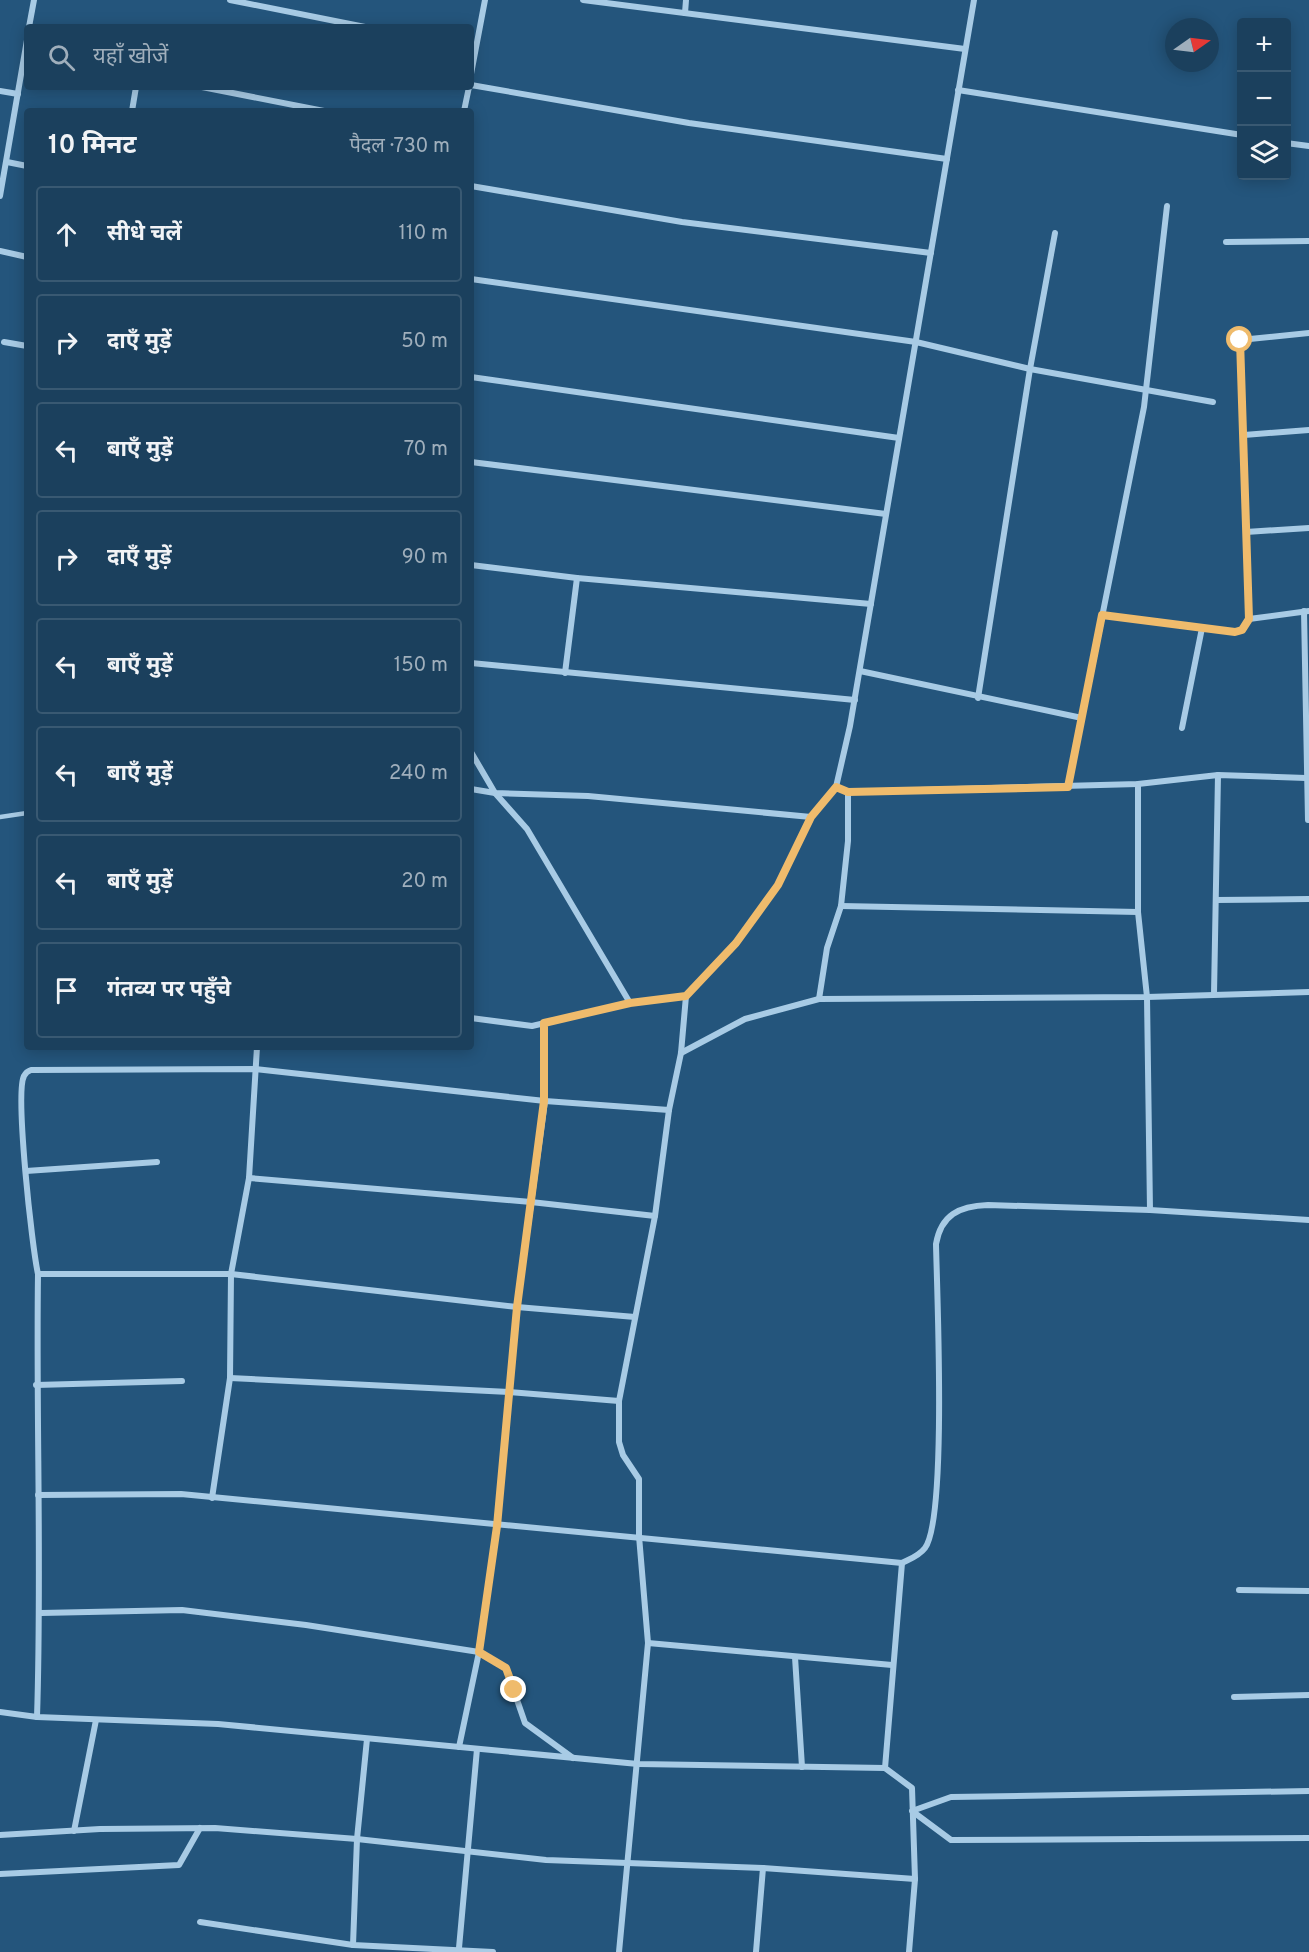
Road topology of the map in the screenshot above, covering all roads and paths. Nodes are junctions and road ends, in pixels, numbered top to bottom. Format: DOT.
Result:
graph roads {
  1 [pos="34,0"];
  2 [pos="230,0"];
  3 [pos="485,0"];
  4 [pos="583,0"];
  5 [pos="686,0"];
  6 [pos="974,0"];
  7 [pos="685,13"];
  8 [pos="30,24"];
  9 [pos="349,24"];
  10 [pos="965,50"];
  11 [pos="474,58"];
  12 [pos="24,62"];
  13 [pos="474,87"];
  14 [pos="136,90"];
  15 [pos="217,90"];
  16 [pos="469,90"];
  17 [pos="958,90"];
  18 [pos="0,91"];
  19 [pos="18,94"];
  20 [pos="132,108"];
  21 [pos="309,108"];
  22 [pos="465,108"];
  23 [pos="1237,134"];
  24 [pos="1291,144"];
  25 [pos="1309,146"];
  26 [pos="947,159"];
  27 [pos="7,162"];
  28 [pos="24,165"];
  29 [pos="1,181"];
  30 [pos="474,187"];
  31 [pos="0,196"];
  32 [pos="1167,206"];
  33 [pos="1055,233"];
  34 [pos="1309,241"];
  35 [pos="1226,242"];
  36 [pos="0,251"];
  37 [pos="931,254"];
  38 [pos="24,256"];
  39 [pos="474,279"];
  40 [pos="1309,333"];
  41 [pos="4,342"];
  42 [pos="916,342"];
  43 [pos="24,345"];
  44 [pos="1030,369"];
  45 [pos="474,377"];
  46 [pos="1146,391"];
  47 [pos="1213,402"];
  48 [pos="1309,430"];
  49 [pos="1244,435"];
  50 [pos="899,438"];
  51 [pos="474,462"];
  52 [pos="886,514"];
  53 [pos="1309,528"];
  54 [pos="1246,532"];
  55 [pos="474,565"];
  56 [pos="577,578"];
  57 [pos="871,604"];
  58 [pos="1307,611"];
  59 [pos="1102,615"];
  60 [pos="1249,619"];
  61 [pos="1202,628"];
  62 [pos="474,663"];
  63 [pos="860,670"];
  64 [pos="565,673"];
  65 [pos="978,698"];
  66 [pos="855,700"];
  67 [pos="1307,705"];
  68 [pos="1082,718"];
  69 [pos="1182,728"];
  70 [pos="474,757"];
  71 [pos="1218,775"];
  72 [pos="1306,778"];
  73 [pos="1138,784"];
  74 [pos="836,787"];
  75 [pos="1068,787"];
  76 [pos="474,790"];
  77 [pos="848,792"];
  78 [pos="495,793"];
  79 [pos="24,813"];
  80 [pos="0,817"];
  81 [pos="811,817"];
  82 [pos="1308,820"];
  83 [pos="1309,899"];
  84 [pos="1216,900"];
  85 [pos="840,906"];
  86 [pos="1138,912"];
  87 [pos="1309,992"];
  88 [pos="1214,994"];
  89 [pos="686,996"];
  90 [pos="1147,997"];
  91 [pos="819,999"];
  92 [pos="630,1003"];
  93 [pos="474,1018"];
  94 [pos="544,1023"];
  95 [pos="257,1050"];
  96 [pos="681,1053"];
  97 [pos="255,1069"];
  98 [pos="544,1101"];
  99 [pos="669,1110"];
  100 [pos="157,1162"];
  101 [pos="26,1172"];
  102 [pos="249,1179"];
  103 [pos="531,1202"];
  104 [pos="1150,1210"];
  105 [pos="655,1216"];
  106 [pos="1309,1220"];
  107 [pos="38,1274"];
  108 [pos="231,1274"];
  109 [pos="517,1307"];
  110 [pos="635,1317"];
  111 [pos="230,1378"];
  112 [pos="182,1381"];
  113 [pos="36,1385"];
  114 [pos="509,1392"];
  115 [pos="619,1401"];
  116 [pos="38,1495"];
  117 [pos="212,1498"];
  118 [pos="497,1526"];
  119 [pos="639,1536"];
  120 [pos="902,1563"];
  121 [pos="1239,1590"];
  122 [pos="1309,1591"];
  123 [pos="41,1613"];
  124 [pos="648,1643"];
  125 [pos="479,1652"];
  126 [pos="795,1657"];
  127 [pos="892,1665"];
  128 [pos="1309,1695"];
  129 [pos="1234,1697"];
  130 [pos="0,1712"];
  131 [pos="37,1717"];
  132 [pos="96,1720"];
  133 [pos="367,1739"];
  134 [pos="459,1747"];
  135 [pos="477,1749"];
  136 [pos="573,1758"];
  137 [pos="638,1764"];
  138 [pos="802,1767"];
  139 [pos="885,1768"];
  140 [pos="1309,1791"];
  141 [pos="912,1811"];
  142 [pos="200,1828"];
  143 [pos="74,1831"];
  144 [pos="0,1835"];
  145 [pos="1309,1838"];
  146 [pos="357,1839"];
  147 [pos="466,1853"];
  148 [pos="629,1862"];
  149 [pos="763,1868"];
  150 [pos="0,1874"];
  151 [pos="915,1879"];
  152 [pos="200,1922"];
  153 [pos="352,1945"];
  154 [pos="459,1948"];
  155 [pos="493,1952"];
  156 [pos="619,1952"];
  157 [pos="756,1952"];
  158 [pos="909,1952"];
  1 -- 8 [label="street"];
  2 -- 9 [label="street"];
  3 -- 11 [label="street"];
  4 -- 7 [label="street"];
  5 -- 7 [label="street"];
  6 -- 10 [label="street"];
  7 -- 10 [label="street"];
  10 -- 17 [label="street"];
  12 -- 19 [label="street"];
  13 -- 26 [label="street"];
  14 -- 20 [label="street"];
  15 -- 21 [label="street"];
  16 -- 22 [label="street"];
  17 -- 23 [label="street"];
  17 -- 26 [label="street"];
  18 -- 19 [label="street"];
  19 -- 27 [label="street"];
  24 -- 25 [label="street"];
  26 -- 37 [label="street"];
  27 -- 28 [label="street"];
  27 -- 29 [label="street"];
  29 -- 31 [label="street"];
  30 -- 37 [label="street"];
  32 -- 46 [label="street"];
  33 -- 44 [label="street"];
  34 -- 35 [label="street"];
  36 -- 38 [label="street"];
  37 -- 42 [label="street"];
  39 -- 42 [label="street"];
  40 -- 49 [label="street"];
  41 -- 43 [label="street"];
  42 -- 44 [label="street"];
  42 -- 50 [label="street"];
  44 -- 46 [label="street"];
  44 -- 65 [label="street"];
  45 -- 50 [label="street"];
  46 -- 47 [label="street"];
  46 -- 59 [label="street"];
  48 -- 49 [label="street"];
  49 -- 54 [label="street"];
  50 -- 52 [label="street"];
  51 -- 52 [label="street"];
  52 -- 57 [label="street"];
  53 -- 54 [label="street"];
  54 -- 60 [label="street"];
  55 -- 56 [label="street"];
  56 -- 57 [label="street"];
  56 -- 64 [label="street"];
  57 -- 63 [label="street"];
  58 -- 60 [label="street"];
  58 -- 67 [label="street"];
  59 -- 61 [label="street"];
  59 -- 68 [label="street"];
  60 -- 61 [label="street"];
  61 -- 69 [label="street"];
  62 -- 64 [label="street"];
  63 -- 65 [label="street"];
  63 -- 66 [label="street"];
  64 -- 66 [label="street"];
  65 -- 68 [label="street"];
  66 -- 74 [label="street"];
  67 -- 72 [label="street"];
  68 -- 75 [label="street"];
  70 -- 78 [label="street"];
  71 -- 72 [label="street"];
  71 -- 73 [label="street"];
  71 -- 84 [label="street"];
  72 -- 82 [label="street"];
  73 -- 75 [label="street"];
  73 -- 86 [label="street"];
  74 -- 77 [label="street"];
  74 -- 81 [label="street"];
  75 -- 77 [label="street"];
  76 -- 78 [label="street"];
  77 -- 85 [label="street"];
  78 -- 81 [label="street"];
  78 -- 92 [label="street"];
  79 -- 80 [label="lane"];
  81 -- 89 [label="street"];
  83 -- 84 [label="street"];
  84 -- 88 [label="street"];
  85 -- 86 [label="street"];
  85 -- 91 [label="street"];
  86 -- 90 [label="street"];
  87 -- 88 [label="street"];
  88 -- 90 [label="street"];
  89 -- 92 [label="street"];
  89 -- 96 [label="street"];
  90 -- 91 [label="street"];
  90 -- 104 [label="street"];
  91 -- 96 [label="street"];
  92 -- 94 [label="street"];
  93 -- 94 [label="street"];
  94 -- 98 [label="street"];
  95 -- 97 [label="street"];
  96 -- 99 [label="street"];
  97 -- 98 [label="street"];
  97 -- 101 [label="street"];
  97 -- 102 [label="street"];
  98 -- 99 [label="street"];
  98 -- 103 [label="street"];
  99 -- 105 [label="street"];
  100 -- 101 [label="street"];
  101 -- 107 [label="street"];
  102 -- 103 [label="street"];
  102 -- 108 [label="street"];
  103 -- 105 [label="street"];
  103 -- 109 [label="street"];
  104 -- 106 [label="street"];
  104 -- 120 [label="street"];
  105 -- 110 [label="street"];
  107 -- 108 [label="street"];
  107 -- 113 [label="street"];
  108 -- 109 [label="street"];
  108 -- 111 [label="street"];
  109 -- 110 [label="street"];
  109 -- 114 [label="street"];
  110 -- 115 [label="street"];
  111 -- 114 [label="street"];
  111 -- 117 [label="street"];
  112 -- 113 [label="street"];
  113 -- 116 [label="street"];
  114 -- 115 [label="street"];
  114 -- 118 [label="street"];
  115 -- 119 [label="street"];
  116 -- 117 [label="street"];
  116 -- 123 [label="street"];
  117 -- 118 [label="street"];
  118 -- 119 [label="street"];
  118 -- 125 [label="street"];
  119 -- 120 [label="street"];
  119 -- 124 [label="street"];
  120 -- 127 [label="street"];
  121 -- 122 [label="street"];
  123 -- 125 [label="street"];
  123 -- 131 [label="street"];
  124 -- 126 [label="street"];
  124 -- 137 [label="street"];
  125 -- 134 [label="street"];
  125 -- 136 [label="street"];
  126 -- 127 [label="street"];
  126 -- 138 [label="street"];
  127 -- 139 [label="street"];
  128 -- 129 [label="street"];
  130 -- 131 [label="street"];
  131 -- 132 [label="street"];
  132 -- 133 [label="street"];
  132 -- 143 [label="street"];
  133 -- 134 [label="street"];
  133 -- 146 [label="street"];
  134 -- 135 [label="street"];
  135 -- 136 [label="street"];
  135 -- 147 [label="street"];
  136 -- 137 [label="street"];
  137 -- 138 [label="street"];
  137 -- 148 [label="street"];
  138 -- 139 [label="street"];
  139 -- 141 [label="street"];
  140 -- 141 [label="street"];
  141 -- 145 [label="street"];
  141 -- 151 [label="street"];
  142 -- 143 [label="street"];
  142 -- 146 [label="street"];
  142 -- 150 [label="street"];
  143 -- 144 [label="street"];
  146 -- 147 [label="street"];
  146 -- 153 [label="street"];
  147 -- 148 [label="street"];
  147 -- 154 [label="street"];
  148 -- 149 [label="street"];
  148 -- 156 [label="street"];
  149 -- 151 [label="street"];
  149 -- 157 [label="street"];
  151 -- 158 [label="street"];
  152 -- 153 [label="street"];
  153 -- 154 [label="street"];
  154 -- 155 [label="street"];
}
